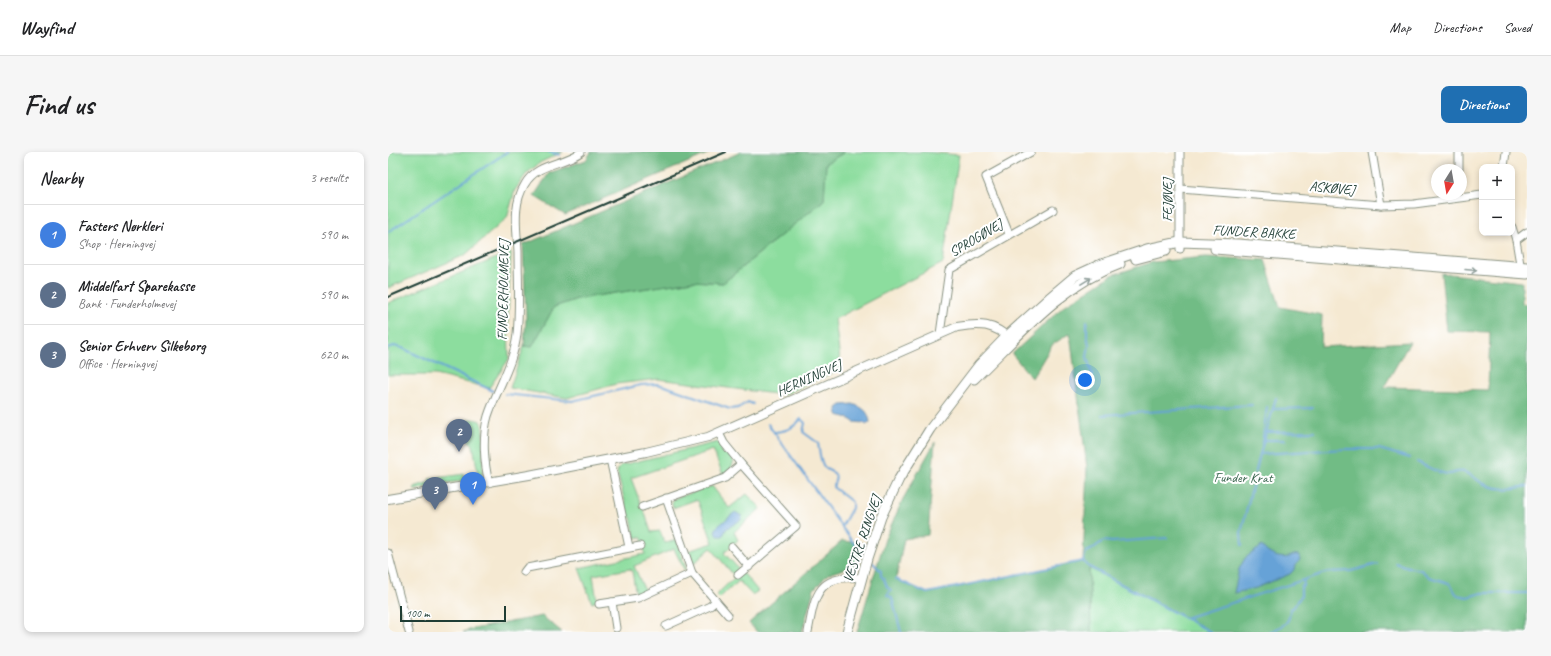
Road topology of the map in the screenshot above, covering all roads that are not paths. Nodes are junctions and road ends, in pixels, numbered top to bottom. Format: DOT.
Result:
graph roads {
  1 [pos="581,152"];
  2 [pos="1031,152"];
  3 [pos="1180,152"];
  4 [pos="1372,152"];
  5 [pos="1459,152"];
  6 [pos="1506,152"];
  7 [pos="1459,164"];
  8 [pos="1504,164"];
  9 [pos="1180,189"];
  10 [pos="1479,195"];
  11 [pos="1467,196"];
  12 [pos="1437,200"];
  13 [pos="1381,205"];
  14 [pos="1053,210"];
  15 [pos="1527,232"];
  16 [pos="1009,234"];
  17 [pos="1515,236"];
  18 [pos="1516,240"];
  19 [pos="1180,246"];
  20 [pos="1524,270"];
  21 [pos="940,334"];
  22 [pos="1010,338"];
  23 [pos="718,433"];
  24 [pos="610,459"];
  25 [pos="741,464"];
  26 [pos="489,482"];
  27 [pos="666,498"];
  28 [pos="388,499"];
  29 [pos="642,507"];
  30 [pos="640,546"];
  31 [pos="629,547"];
  32 [pos="732,547"];
  33 [pos="388,553"];
  34 [pos="749,567"];
  35 [pos="524,572"];
  36 [pos="692,573"];
  37 [pos="738,575"];
  38 [pos="862,578"];
  39 [pos="716,601"];
  40 [pos="612,602"];
  41 [pos="599,604"];
  42 [pos="728,615"];
  43 [pos="666,626"];
  44 [pos="616,628"];
  45 [pos="410,632"];
  46 [pos="808,632"];
  47 [pos="847,632"];
  1 -- 26 [label="street, FUNDERHOLMEVEJ"];
  2 -- 16 [label="street"];
  3 -- 9 [label="street, FEJØVEJ"];
  4 -- 13 [label="street"];
  5 -- 7 [label="street"];
  6 -- 8 [label="street"];
  9 -- 13 [label="street, ASKØVEJ"];
  9 -- 19 [label="street, FEJØVEJ"];
  10 -- 11 [label="street, ASKØVEJ"];
  12 -- 13 [label="street, ASKØVEJ"];
  14 -- 16 [label="street, SPROGØVEJ"];
  15 -- 18 [label="street"];
  16 -- 21 [label="street, SPROGØVEJ"];
  17 -- 18 [label="street"];
  18 -- 20 [label="street"];
  19 -- 20 [label="main road, FUNDER BAKKE"];
  19 -- 22 [label="main road, FUNDER BAKKE"];
  21 -- 22 [label="street, HERNINGVEJ"];
  21 -- 23 [label="street, HERNINGVEJ"];
  22 -- 38 [label="main road, VESTRE RINGVEJ"];
  23 -- 24 [label="street, HERNINGVEJ"];
  23 -- 25 [label="street"];
  24 -- 26 [label="street, HERNINGVEJ"];
  24 -- 31 [label="street"];
  25 -- 27 [label="street"];
  25 -- 34 [label="street"];
  26 -- 28 [label="street, HERNINGVEJ"];
  27 -- 29 [label="street"];
  27 -- 36 [label="street"];
  30 -- 31 [label="street"];
  31 -- 35 [label="street"];
  32 -- 34 [label="street"];
  33 -- 45 [label="street"];
  34 -- 37 [label="street"];
  36 -- 39 [label="street"];
  36 -- 40 [label="street"];
  38 -- 46 [label="street"];
  38 -- 47 [label="main road, VESTRE RINGVEJ"];
  39 -- 42 [label="street"];
  39 -- 43 [label="street"];
  40 -- 41 [label="street"];
  40 -- 44 [label="street"];
}
